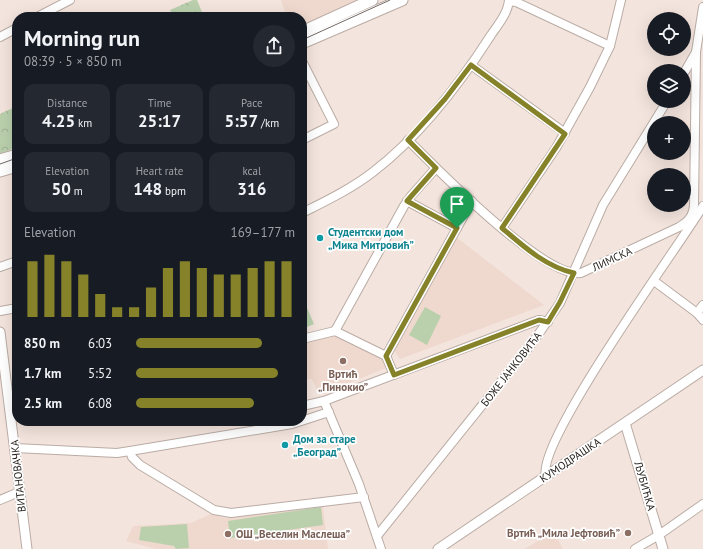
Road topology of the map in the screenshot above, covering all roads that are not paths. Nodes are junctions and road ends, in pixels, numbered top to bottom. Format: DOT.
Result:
graph roads {
  1 [pos="70,0"];
  2 [pos="372,0"];
  3 [pos="402,0"];
  4 [pos="621,0"];
  5 [pos="509,1"];
  6 [pos="703,7"];
  7 [pos="47,12"];
  8 [pos="307,30"];
  9 [pos="12,31"];
  10 [pos="0,37"];
  11 [pos="307,42"];
  12 [pos="610,46"];
  13 [pos="696,52"];
  14 [pos="689,64"];
  15 [pos="471,65"];
  16 [pos="307,71"];
  17 [pos="663,108"];
  18 [pos="565,134"];
  19 [pos="307,138"];
  20 [pos="408,140"];
  21 [pos="12,156"];
  22 [pos="0,160"];
  23 [pos="12,167"];
  24 [pos="436,168"];
  25 [pos="0,171"];
  26 [pos="472,200"];
  27 [pos="407,201"];
  28 [pos="694,201"];
  29 [pos="703,203"];
  30 [pos="703,206"];
  31 [pos="307,210"];
  32 [pos="679,227"];
  33 [pos="457,228"];
  34 [pos="502,228"];
  35 [pos="684,235"];
  36 [pos="12,263"];
  37 [pos="0,267"];
  38 [pos="574,273"];
  39 [pos="654,281"];
  40 [pos="703,305"];
  41 [pos="12,309"];
  42 [pos="0,311"];
  43 [pos="696,313"];
  44 [pos="703,320"];
  45 [pos="548,322"];
  46 [pos="335,331"];
  47 [pos="0,332"];
  48 [pos="307,338"];
  49 [pos="386,356"];
  50 [pos="703,370"];
  51 [pos="3,372"];
  52 [pos="394,375"];
  53 [pos="324,401"];
  54 [pos="307,405"];
  55 [pos="329,412"];
  56 [pos="307,419"];
  57 [pos="625,423"];
  58 [pos="12,425"];
  59 [pos="12,426"];
  60 [pos="280,426"];
  61 [pos="16,448"];
  62 [pos="130,452"];
  63 [pos="546,476"];
  64 [pos="20,492"];
  65 [pos="364,498"];
  66 [pos="0,500"];
  67 [pos="703,504"];
  68 [pos="659,535"];
  69 [pos="377,536"];
  70 [pos="27,549"];
  71 [pos="381,549"];
  72 [pos="438,549"];
  73 [pos="635,549"];
  74 [pos="663,549"];
  1 -- 7 [label="street"];
  2 -- 8 [label="main road"];
  3 -- 11 [label="main road"];
  4 -- 12 [label="street"];
  5 -- 12 [label="street"];
  5 -- 15 [label="street"];
  6 -- 13 [label="street"];
  9 -- 10 [label="street"];
  12 -- 18 [label="street"];
  13 -- 14 [label="street"];
  13 -- 28 [label="street, ЛИМСКА"];
  15 -- 18 [label="street"];
  15 -- 20 [label="street"];
  16 -- 19 [label="street"];
  17 -- 38 [label="street, БОЖЕ ЈАНКОВИЋА"];
  18 -- 34 [label="street"];
  20 -- 24 [label="street"];
  20 -- 31 [label="street"];
  21 -- 22 [label="main road"];
  23 -- 25 [label="main road"];
  24 -- 26 [label="street"];
  24 -- 27 [label="street"];
  26 -- 33 [label="street"];
  26 -- 34 [label="street"];
  27 -- 33 [label="street"];
  27 -- 46 [label="street"];
  28 -- 29 [label="street"];
  28 -- 32 [label="street, ЛИМСКА"];
  30 -- 35 [label="street"];
  32 -- 35 [label="street"];
  32 -- 38 [label="street, ЛИМСКА"];
  33 -- 49 [label="street"];
  34 -- 38 [label="street"];
  35 -- 39 [label="street"];
  36 -- 37 [label="street"];
  38 -- 45 [label="street, БОЖЕ ЈАНКОВИЋА"];
  39 -- 43 [label="street"];
  39 -- 63 [label="street"];
  40 -- 43 [label="street"];
  41 -- 42 [label="street"];
  43 -- 44 [label="street"];
  45 -- 52 [label="street"];
  45 -- 69 [label="street, БОЖЕ ЈАНКОВИЋА"];
  46 -- 48 [label="street"];
  46 -- 49 [label="street"];
  47 -- 51 [label="street, ВИТАНОВАЧКА"];
  49 -- 52 [label="street"];
  50 -- 57 [label="street, КУМОДРАШКА"];
  51 -- 58 [label="street, ВИТАНОВАЧКА"];
  52 -- 53 [label="street"];
  53 -- 54 [label="street"];
  53 -- 55 [label="street"];
  55 -- 56 [label="street"];
  55 -- 65 [label="street"];
  57 -- 63 [label="street, КУМОДРАШКА"];
  57 -- 68 [label="street, ЉУБИЋКА"];
  59 -- 61 [label="street, ВИТАНОВАЧКА"];
  60 -- 62 [label="street"];
  61 -- 62 [label="street"];
  61 -- 64 [label="street, ВИТАНОВАЧКА"];
  62 -- 65 [label="street"];
  63 -- 72 [label="street, КУМОДРАШКА"];
  64 -- 66 [label="street"];
  64 -- 70 [label="street, ВИТАНОВАЧКА"];
  65 -- 69 [label="street"];
  67 -- 68 [label="street"];
  68 -- 73 [label="street"];
  68 -- 74 [label="street, ЉУБИЋКА"];
  69 -- 71 [label="street"];
}
